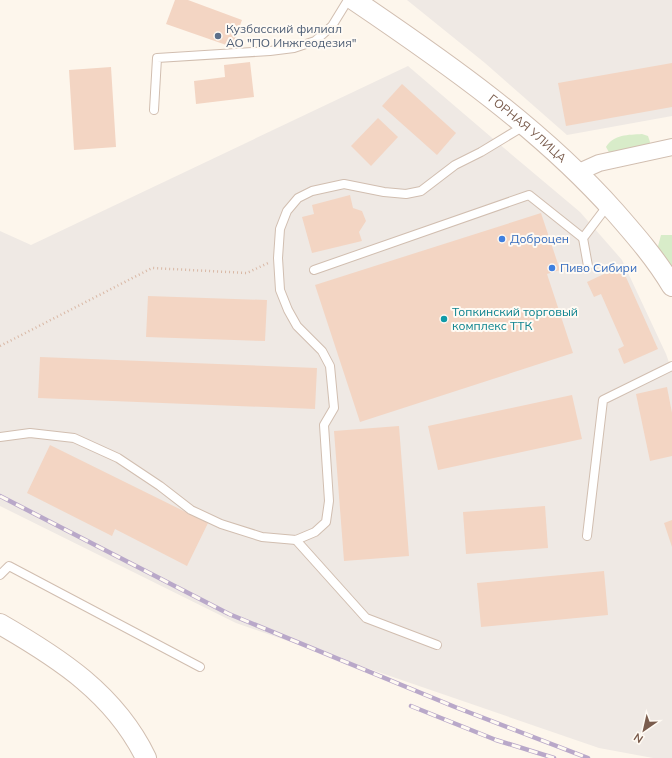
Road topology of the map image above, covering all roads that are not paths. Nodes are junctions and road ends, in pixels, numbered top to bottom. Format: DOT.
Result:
graph roads {
  1 [pos="348,0"];
  2 [pos="354,0"];
  3 [pos="154,110"];
  4 [pos="526,125"];
  5 [pos="672,147"];
  6 [pos="578,172"];
  7 [pos="608,204"];
  8 [pos="583,238"];
  9 [pos="588,266"];
  10 [pos="314,270"];
  11 [pos="672,286"];
  12 [pos="672,366"];
  13 [pos="0,437"];
  14 [pos="587,536"];
  15 [pos="296,540"];
  16 [pos="0,574"];
  17 [pos="0,624"];
  18 [pos="437,645"];
  19 [pos="200,668"];
  20 [pos="146,758"];
  1 -- 3 [label="lane"];
  2 -- 4 [label="street, ГОРНАЯ УЛИЦА"];
  4 -- 6 [label="street, ГОРНАЯ УЛИЦА"];
  4 -- 15 [label="lane"];
  5 -- 6 [label="street"];
  6 -- 7 [label="street, ГОРНАЯ УЛИЦА"];
  7 -- 8 [label="lane"];
  7 -- 11 [label="street, ГОРНАЯ УЛИЦА"];
  8 -- 9 [label="lane"];
  8 -- 10 [label="lane"];
  12 -- 14 [label="lane"];
  13 -- 15 [label="lane"];
  15 -- 18 [label="lane"];
  16 -- 19 [label="lane"];
  17 -- 20 [label="street"];
}
